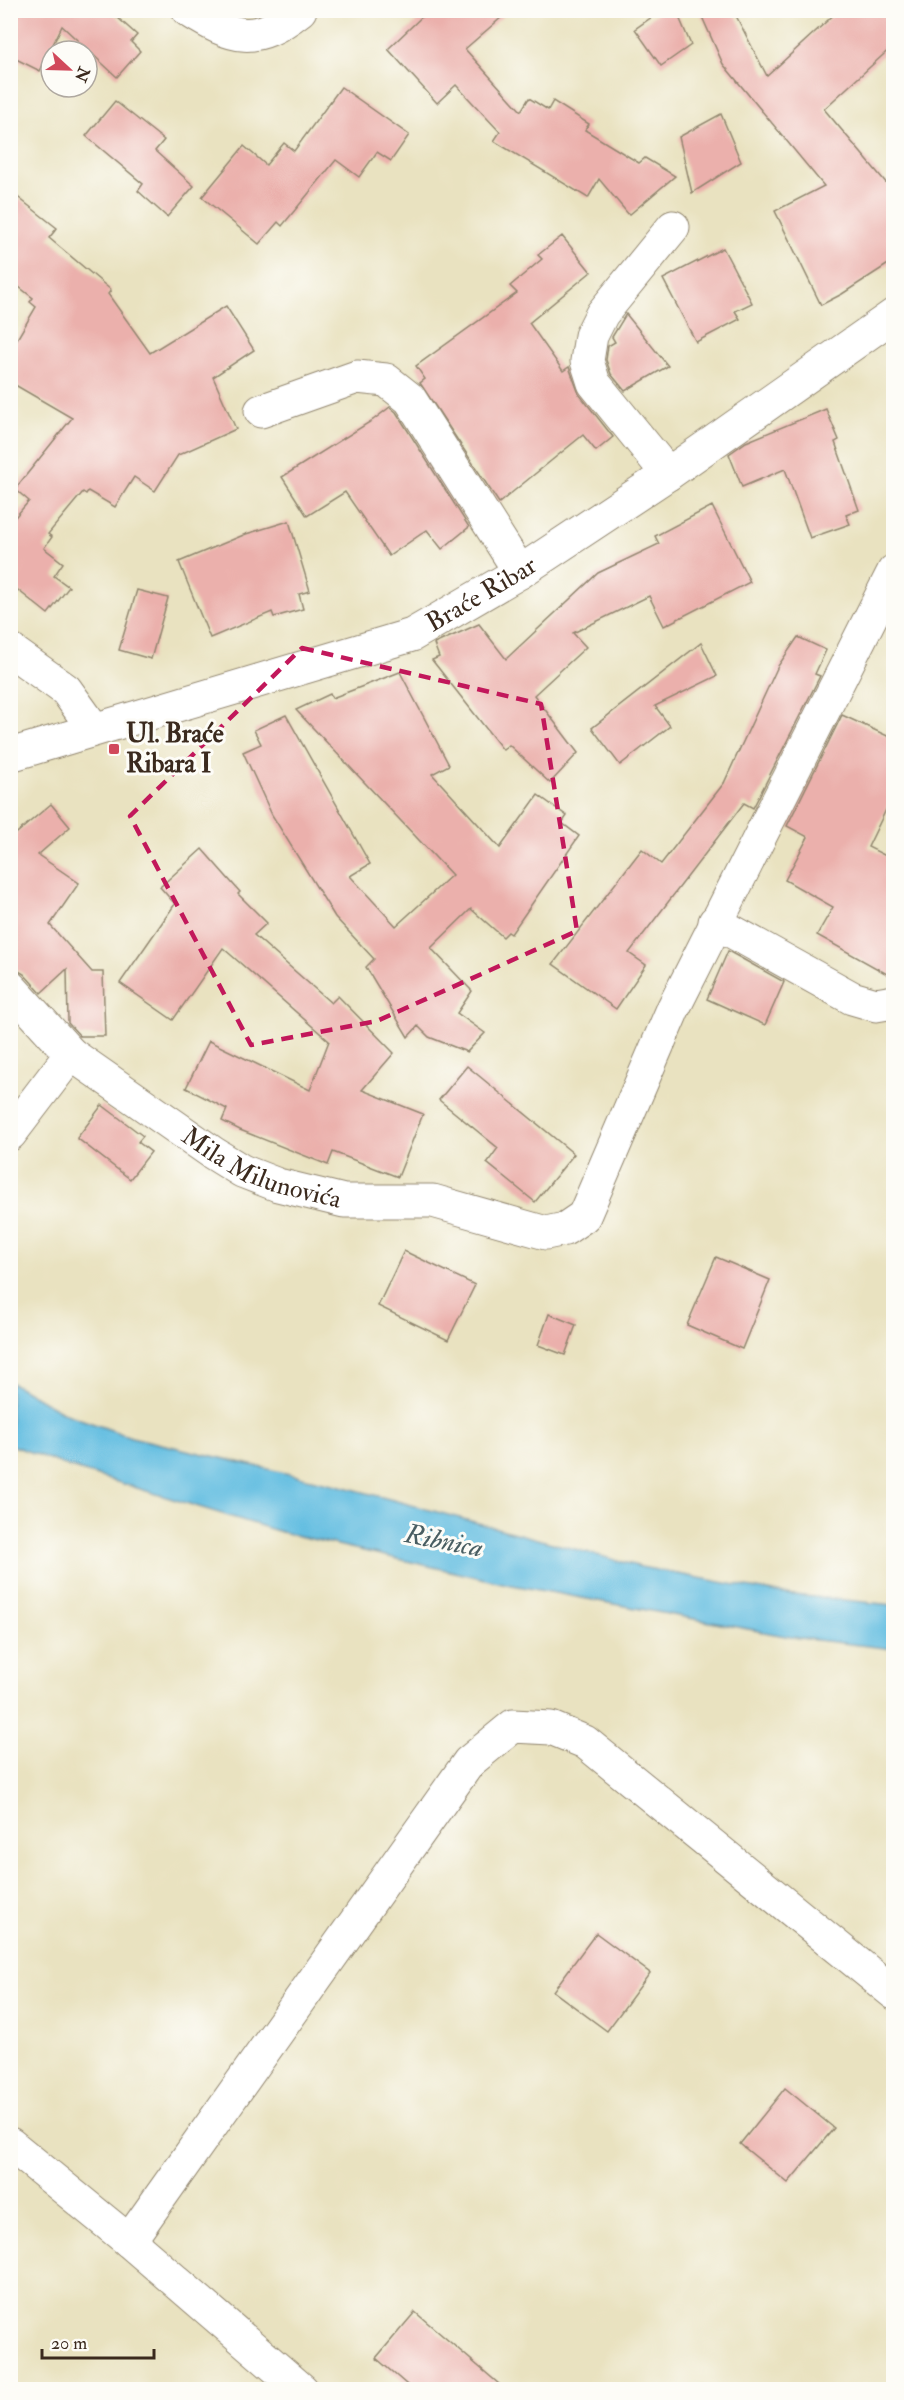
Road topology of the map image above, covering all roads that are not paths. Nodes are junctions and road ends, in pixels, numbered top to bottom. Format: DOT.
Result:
graph roads {
  1 [pos="188,10"];
  2 [pos="300,10"];
  3 [pos="673,227"];
  4 [pos="894,315"];
  5 [pos="261,411"];
  6 [pos="668,474"];
  7 [pos="894,571"];
  8 [pos="520,572"];
  9 [pos="10,650"];
  10 [pos="94,729"];
  11 [pos="10,755"];
  12 [pos="715,922"];
  13 [pos="10,987"];
  14 [pos="894,1002"];
  15 [pos="71,1054"];
  16 [pos="10,1134"];
  17 [pos="894,1993"];
  18 [pos="10,2144"];
  19 [pos="129,2241"];
  20 [pos="302,2390"];
  1 -- 2 [label="street"];
  3 -- 6 [label="street"];
  4 -- 6 [label="street, Braće Ribar"];
  5 -- 8 [label="street"];
  6 -- 8 [label="street, Braće Ribar"];
  7 -- 12 [label="street"];
  8 -- 10 [label="street, Braće Ribar"];
  9 -- 10 [label="street"];
  10 -- 11 [label="street, Braće Ribar"];
  12 -- 14 [label="street"];
  12 -- 15 [label="street, Mila Milunovića"];
  13 -- 15 [label="street, Mila Milunovića"];
  15 -- 16 [label="street"];
  17 -- 19 [label="street"];
  18 -- 19 [label="street"];
  19 -- 20 [label="street"];
}
